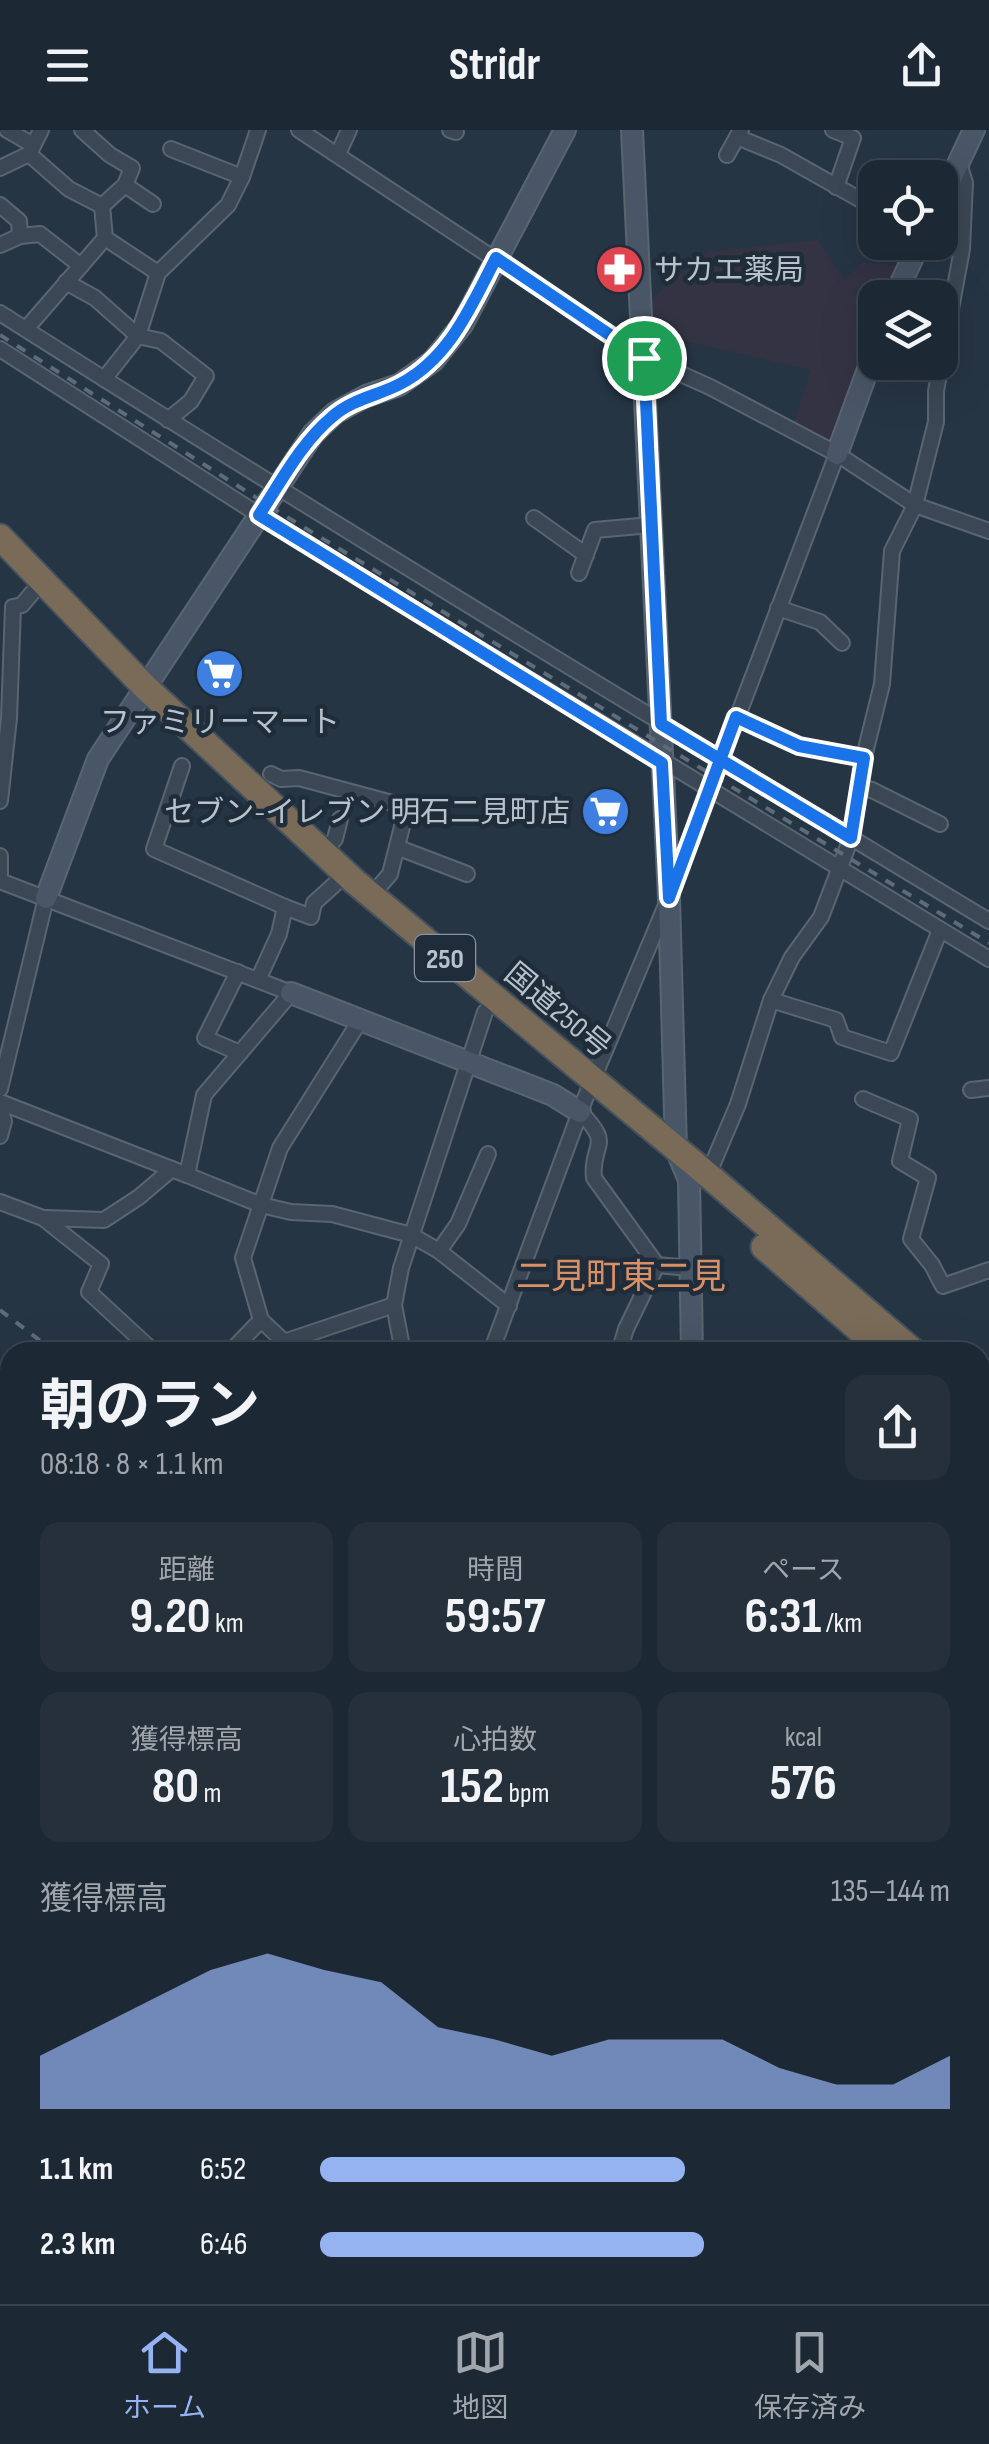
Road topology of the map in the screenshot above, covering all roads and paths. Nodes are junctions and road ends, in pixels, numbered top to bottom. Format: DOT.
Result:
graph roads {
  1 [pos="7,130"];
  2 [pos="41,130"];
  3 [pos="82,130"];
  4 [pos="258,130"];
  5 [pos="299,130"];
  6 [pos="349,130"];
  7 [pos="565,130"];
  8 [pos="632,130"];
  9 [pos="833,130"];
  10 [pos="974,130"];
  11 [pos="739,134"];
  12 [pos="31,149"];
  13 [pos="171,149"];
  14 [pos="338,154"];
  15 [pos="728,155"];
  16 [pos="959,163"];
  17 [pos="0,168"];
  18 [pos="242,177"];
  19 [pos="126,186"];
  20 [pos="836,187"];
  21 [pos="858,199"];
  22 [pos="153,204"];
  23 [pos="0,205"];
  24 [pos="102,206"];
  25 [pos="20,236"];
  26 [pos="105,238"];
  27 [pos="0,245"];
  28 [pos="496,258"];
  29 [pos="81,266"];
  30 [pos="158,273"];
  31 [pos="66,282"];
  32 [pos="0,313"];
  33 [pos="26,329"];
  34 [pos="138,336"];
  35 [pos="0,349"];
  36 [pos="644,358"];
  37 [pos="104,379"];
  38 [pos="864,380"];
  39 [pos="168,420"];
  40 [pos="838,454"];
  41 [pos="277,488"];
  42 [pos="915,505"];
  43 [pos="259,515"];
  44 [pos="534,518"];
  45 [pos="651,525"];
  46 [pos="989,531"];
  47 [pos="0,536"];
  48 [pos="586,555"];
  49 [pos="0,558"];
  50 [pos="579,573"];
  51 [pos="32,593"];
  52 [pos="778,608"];
  53 [pos="6,617"];
  54 [pos="842,643"];
  55 [pos="6,668"];
  56 [pos="141,694"];
  57 [pos="5,717"];
  58 [pos="736,717"];
  59 [pos="661,724"];
  60 [pos="864,758"];
  61 [pos="719,760"];
  62 [pos="662,763"];
  63 [pos="182,766"];
  64 [pos="271,774"];
  65 [pos="859,787"];
  66 [pos="709,790"];
  67 [pos="0,802"];
  68 [pos="340,819"];
  69 [pos="940,824"];
  70 [pos="851,838"];
  71 [pos="398,848"];
  72 [pos="323,853"];
  73 [pos="0,856"];
  74 [pos="840,868"];
  75 [pos="467,874"];
  76 [pos="0,878"];
  77 [pos="334,884"];
  78 [pos="371,896"];
  79 [pos="46,898"];
  80 [pos="669,898"];
  81 [pos="285,907"];
  82 [pos="989,921"];
  83 [pos="940,930"];
  84 [pos="989,959"];
  85 [pos="238,972"];
  86 [pos="258,980"];
  87 [pos="291,993"];
  88 [pos="771,1000"];
  89 [pos="486,1012"];
  90 [pos="361,1019"];
  91 [pos="240,1053"];
  92 [pos="470,1061"];
  93 [pos="989,1088"];
  94 [pos="0,1089"];
  95 [pos="971,1090"];
  96 [pos="586,1096"];
  97 [pos="863,1100"];
  98 [pos="0,1105"];
  99 [pos="0,1136"];
  100 [pos="676,1149"];
  101 [pos="488,1154"];
  102 [pos="179,1172"];
  103 [pos="698,1178"];
  104 [pos="0,1202"];
  105 [pos="261,1205"];
  106 [pos="44,1218"];
  107 [pos="411,1236"];
  108 [pos="439,1251"];
  109 [pos="657,1265"];
  110 [pos="689,1268"];
  111 [pos="989,1270"];
  112 [pos="394,1305"];
  113 [pos="510,1306"];
  114 [pos="261,1320"];
  115 [pos="143,1342"];
  116 [pos="240,1342"];
  117 [pos="285,1342"];
  118 [pos="302,1342"];
  119 [pos="401,1342"];
  120 [pos="495,1342"];
  121 [pos="621,1342"];
  122 [pos="692,1342"];
  123 [pos="873,1342"];
  124 [pos="902,1342"];
  1 -- 12 [label="street"];
  2 -- 12 [label="street"];
  3 -- 19 [label="street"];
  4 -- 18 [label="street"];
  5 -- 14 [label="street"];
  6 -- 14 [label="street"];
  7 -- 28 [label="street"];
  8 -- 36 [label="street"];
  9 -- 20 [label="street"];
  10 -- 16 [label="street"];
  11 -- 15 [label="street"];
  11 -- 20 [label="street"];
  12 -- 17 [label="street"];
  12 -- 24 [label="street"];
  13 -- 18 [label="street"];
  14 -- 28 [label="street"];
  16 -- 42 [label="street"];
  18 -- 30 [label="street"];
  19 -- 22 [label="street"];
  19 -- 24 [label="street"];
  20 -- 21 [label="street"];
  23 -- 25 [label="street"];
  24 -- 26 [label="street"];
  25 -- 27 [label="street"];
  25 -- 29 [label="street"];
  26 -- 29 [label="street"];
  26 -- 30 [label="street"];
  28 -- 36 [label="street"];
  28 -- 41 [label="street"];
  29 -- 31 [label="street"];
  30 -- 34 [label="street"];
  31 -- 33 [label="street"];
  31 -- 34 [label="street"];
  32 -- 33 [label="street"];
  33 -- 37 [label="street"];
  34 -- 37 [label="street"];
  34 -- 39 [label="street"];
  35 -- 43 [label="street"];
  36 -- 40 [label="street"];
  36 -- 45 [label="street"];
  37 -- 39 [label="street"];
  38 -- 40 [label="street"];
  39 -- 41 [label="street"];
  40 -- 42 [label="street"];
  40 -- 52 [label="street"];
  41 -- 43 [label="street"];
  41 -- 59 [label="street"];
  42 -- 46 [label="street"];
  42 -- 60 [label="street"];
  43 -- 56 [label="street"];
  43 -- 62 [label="street"];
  44 -- 48 [label="street"];
  45 -- 48 [label="street"];
  45 -- 59 [label="street"];
  47 -- 56 [label="highway, 国道250号 / 250"];
  48 -- 50 [label="street"];
  49 -- 51 [label="highway, 国道250号 / 250"];
  51 -- 53 [label="street"];
  51 -- 56 [label="highway, 国道250号 / 250"];
  52 -- 54 [label="street"];
  52 -- 58 [label="street"];
  53 -- 55 [label="street"];
  55 -- 57 [label="street"];
  56 -- 72 [label="highway, 国道250号 / 250"];
  56 -- 77 [label="highway, 国道250号 / 250"];
  56 -- 79 [label="street"];
  57 -- 67 [label="street"];
  58 -- 60 [label="street"];
  58 -- 61 [label="street"];
  59 -- 61 [label="street"];
  59 -- 62 [label="street"];
  60 -- 65 [label="street"];
  61 -- 66 [label="street"];
  61 -- 70 [label="street"];
  62 -- 66 [label="street"];
  62 -- 80 [label="street"];
  63 -- 81 [label="street"];
  64 -- 71 [label="street"];
  65 -- 69 [label="street"];
  65 -- 70 [label="street"];
  66 -- 74 [label="street"];
  66 -- 80 [label="street"];
  68 -- 72 [label="street"];
  70 -- 74 [label="street"];
  70 -- 82 [label="street"];
  71 -- 75 [label="street"];
  71 -- 78 [label="street"];
  72 -- 78 [label="highway, 国道250号 / 250"];
  73 -- 76 [label="street"];
  74 -- 83 [label="street"];
  74 -- 88 [label="street"];
  76 -- 79 [label="street"];
  77 -- 81 [label="street"];
  77 -- 89 [label="highway, 国道250号 / 250"];
  78 -- 96 [label="highway, 国道250号 / 250"];
  79 -- 85 [label="street"];
  79 -- 94 [label="street"];
  80 -- 96 [label="street"];
  80 -- 100 [label="street"];
  81 -- 86 [label="street"];
  83 -- 84 [label="street"];
  83 -- 88 [label="street"];
  85 -- 86 [label="street"];
  85 -- 91 [label="street"];
  86 -- 87 [label="street"];
  87 -- 90 [label="street"];
  87 -- 91 [label="street"];
  88 -- 103 [label="street"];
  89 -- 92 [label="street"];
  89 -- 96 [label="highway, 国道250号 / 250"];
  90 -- 92 [label="street"];
  90 -- 105 [label="street"];
  91 -- 102 [label="street"];
  92 -- 96 [label="street"];
  92 -- 107 [label="street"];
  93 -- 95 [label="street"];
  96 -- 100 [label="highway, 国道250号 / 250"];
  96 -- 103 [label="highway, 国道250号 / 250"];
  96 -- 109 [label="street"];
  96 -- 113 [label="street"];
  97 -- 111 [label="street"];
  98 -- 99 [label="street"];
  98 -- 102 [label="street"];
  100 -- 103 [label="highway, 国道250号 / 250"];
  101 -- 108 [label="street"];
  102 -- 105 [label="street"];
  102 -- 106 [label="street"];
  103 -- 110 [label="street"];
  103 -- 123 [label="highway, 国道250号 / 250"];
  103 -- 124 [label="highway, 国道250号 / 250"];
  104 -- 106 [label="street"];
  105 -- 107 [label="street"];
  105 -- 114 [label="street"];
  106 -- 115 [label="street"];
  107 -- 108 [label="street"];
  107 -- 112 [label="street"];
  108 -- 113 [label="street"];
  109 -- 110 [label="street"];
  109 -- 121 [label="street"];
  110 -- 122 [label="street"];
  112 -- 118 [label="street"];
  112 -- 119 [label="street"];
  113 -- 120 [label="street"];
  114 -- 116 [label="street"];
  114 -- 117 [label="street"];
}
